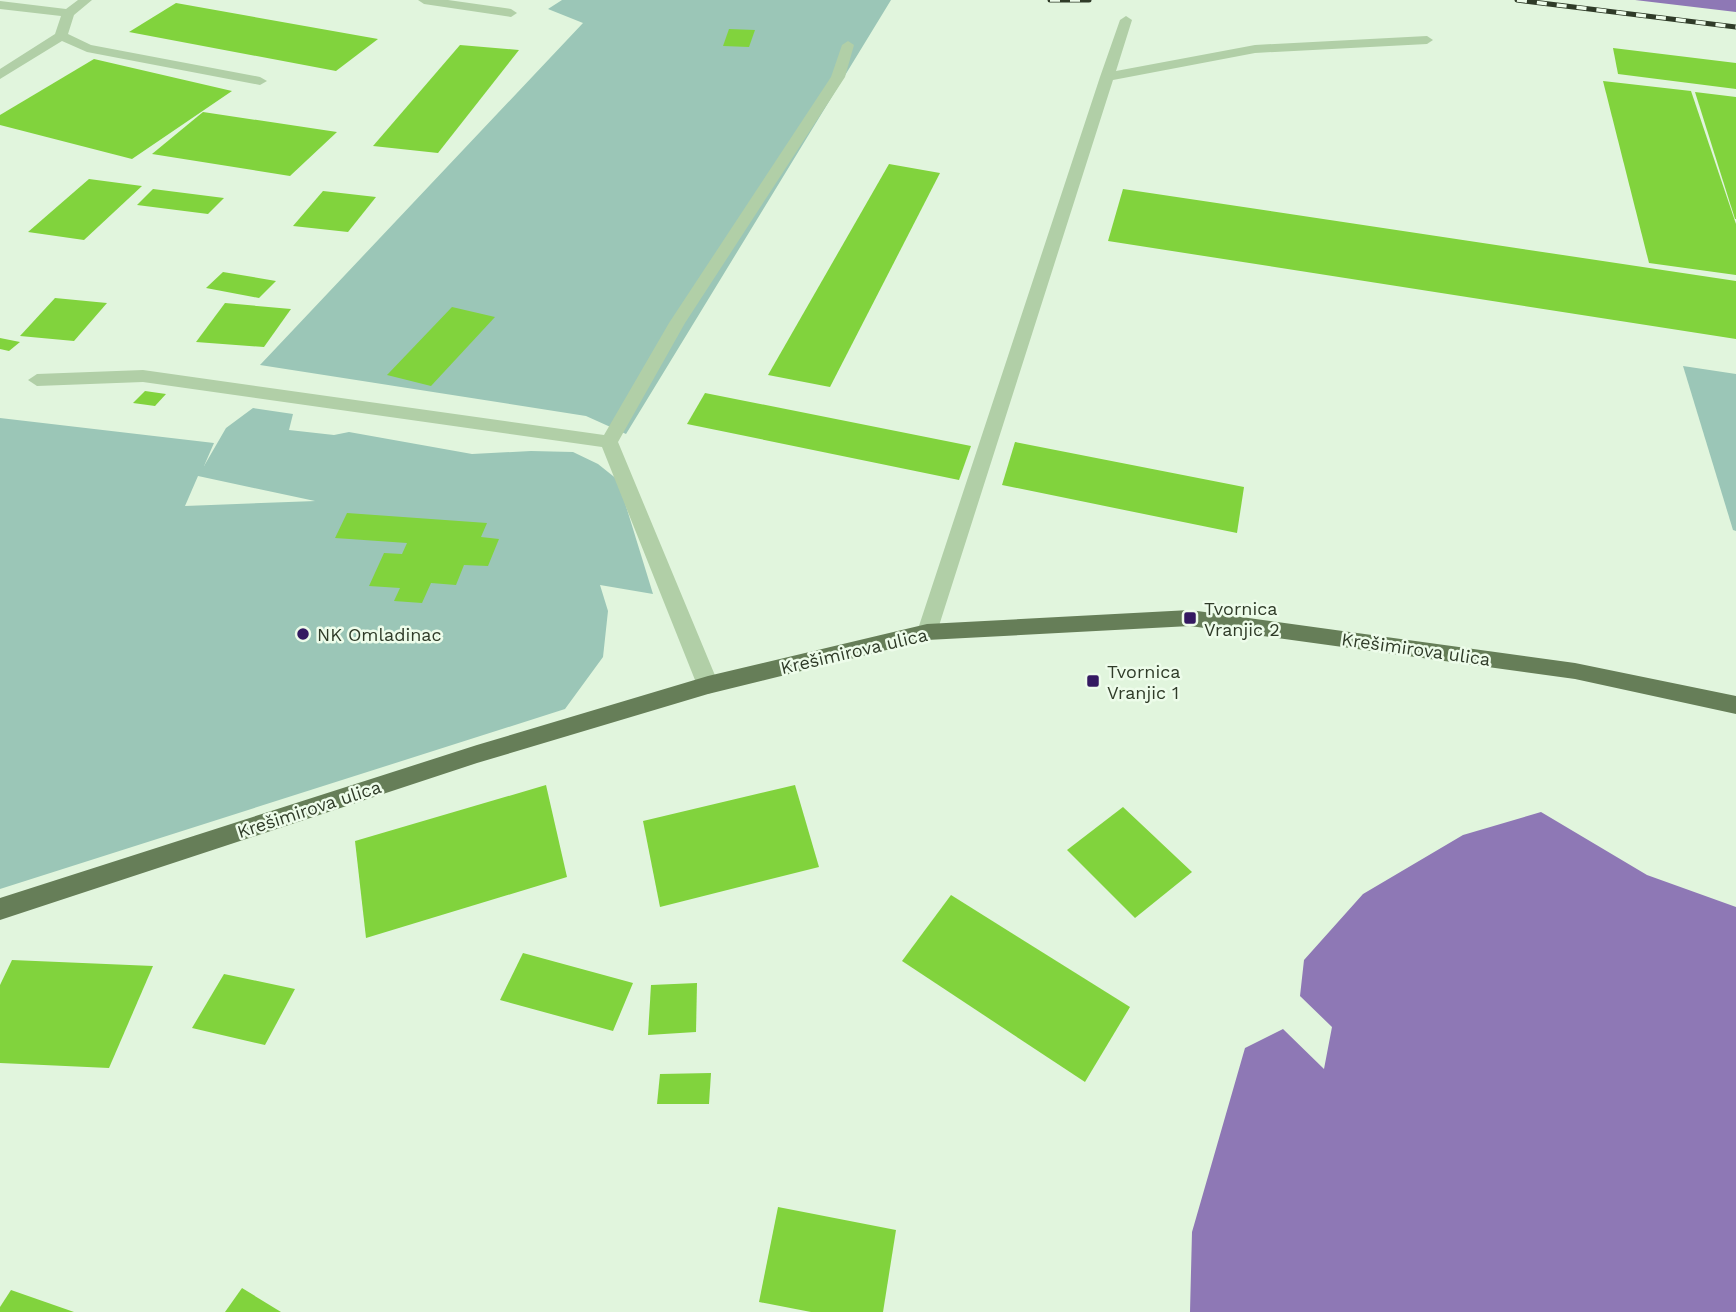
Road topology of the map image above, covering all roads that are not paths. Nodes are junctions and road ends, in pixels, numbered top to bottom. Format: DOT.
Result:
graph roads {
  1 [pos="86,0"];
  2 [pos="424,0"];
  3 [pos="0,5"];
  4 [pos="68,13"];
  5 [pos="511,13"];
  6 [pos="1126,20"];
  7 [pos="61,36"];
  8 [pos="1427,40"];
  9 [pos="848,45"];
  10 [pos="0,75"];
  11 [pos="1107,77"];
  12 [pos="260,81"];
  13 [pos="37,380"];
  14 [pos="609,442"];
  15 [pos="927,632"];
  16 [pos="708,685"];
  17 [pos="1736,705"];
  18 [pos="0,909"];
  1 -- 4 [label="lane"];
  2 -- 5 [label="lane"];
  3 -- 4 [label="lane"];
  4 -- 7 [label="lane"];
  6 -- 11 [label="lane"];
  7 -- 10 [label="lane"];
  7 -- 12 [label="lane"];
  8 -- 11 [label="lane"];
  9 -- 14 [label="lane"];
  11 -- 15 [label="lane"];
  13 -- 14 [label="lane"];
  14 -- 16 [label="lane"];
  15 -- 16 [label="main road, Krešimirova ulica"];
  15 -- 17 [label="main road, Krešimirova ulica"];
  16 -- 18 [label="main road, Krešimirova ulica"];
}
